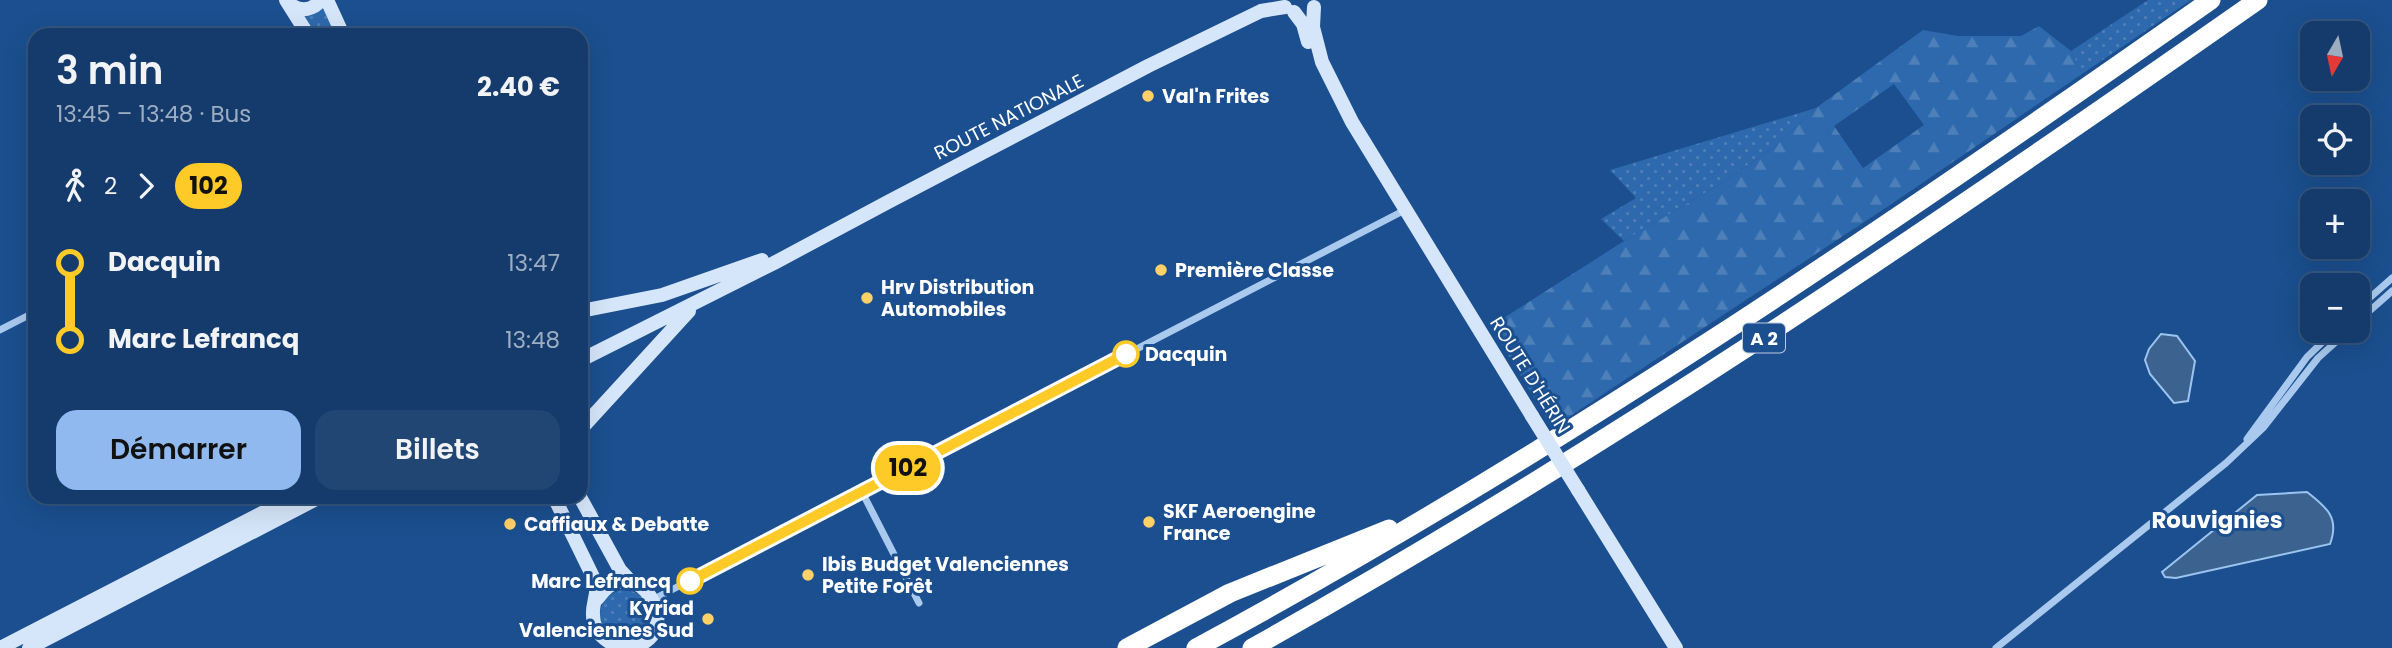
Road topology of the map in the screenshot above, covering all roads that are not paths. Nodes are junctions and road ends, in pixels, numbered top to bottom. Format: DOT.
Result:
graph roads {
  1 [pos="321,0"];
  2 [pos="327,0"];
  3 [pos="1264,0"];
  4 [pos="2211,0"];
  5 [pos="2258,0"];
  6 [pos="289,3"];
  7 [pos="1317,4"];
  8 [pos="1287,6"];
  9 [pos="304,28"];
  10 [pos="340,28"];
  11 [pos="1148,66"];
  12 [pos="1352,122"];
  13 [pos="888,201"];
  14 [pos="1405,210"];
  15 [pos="767,258"];
  16 [pos="2392,278"];
  17 [pos="2392,291"];
  18 [pos="2370,297"];
  19 [pos="699,301"];
  20 [pos="588,310"];
  21 [pos="2370,310"];
  22 [pos="28,316"];
  23 [pos="0,330"];
  24 [pos="2322,343"];
  25 [pos="2335,343"];
  26 [pos="588,347"];
  27 [pos="588,356"];
  28 [pos="588,421"];
  29 [pos="2239,451"];
  30 [pos="1485,483"];
  31 [pos="862,492"];
  32 [pos="294,504"];
  33 [pos="294,504"];
  34 [pos="557,504"];
  35 [pos="584,504"];
  36 [pos="632,583"];
  37 [pos="597,599"];
  38 [pos="654,600"];
  39 [pos="919,603"];
  40 [pos="655,627"];
  41 [pos="0,648"];
  42 [pos="31,648"];
  43 [pos="624,648"];
  44 [pos="659,648"];
  45 [pos="1127,648"];
  46 [pos="1196,648"];
  47 [pos="1252,648"];
  48 [pos="1676,648"];
  49 [pos="1996,648"];
  1 -- 6 [label="main road"];
  2 -- 10 [label="main road"];
  3 -- 11 [label="main road, ROUTE NATIONALE"];
  4 -- 30 [label="highway, A 2"];
  5 -- 47 [label="highway, A 2"];
  6 -- 9 [label="main road"];
  7 -- 8 [label="main road, ROUTE NATIONALE"];
  7 -- 12 [label="main road, ROUTE D'HÉRIN"];
  8 -- 11 [label="main road, ROUTE NATIONALE"];
  8 -- 12 [label="main road, ROUTE D'HÉRIN"];
  11 -- 13 [label="main road, ROUTE NATIONALE"];
  12 -- 14 [label="main road, ROUTE D'HÉRIN"];
  13 -- 15 [label="main road"];
  13 -- 19 [label="main road"];
  14 -- 31 [label="street"];
  14 -- 48 [label="main road, ROUTE D'HÉRIN, bridge"];
  15 -- 20 [label="main road"];
  15 -- 26 [label="main road"];
  16 -- 18 [label="street"];
  17 -- 21 [label="street"];
  19 -- 27 [label="main road"];
  19 -- 28 [label="main road"];
  22 -- 23 [label="street"];
  24 -- 29 [label="street"];
  25 -- 29 [label="street"];
  29 -- 49 [label="street"];
  30 -- 45 [label="highway"];
  30 -- 46 [label="highway, A 2"];
  31 -- 38 [label="street"];
  31 -- 39 [label="street"];
  32 -- 42 [label="main road"];
  33 -- 41 [label="main road"];
  34 -- 37 [label="main road"];
  35 -- 36 [label="main road"];
  36 -- 37 [label="main road"];
  36 -- 38 [label="main road"];
  37 -- 43 [label="main road"];
  38 -- 40 [label="main road"];
  40 -- 43 [label="main road"];
  40 -- 44 [label="main road"];
}
